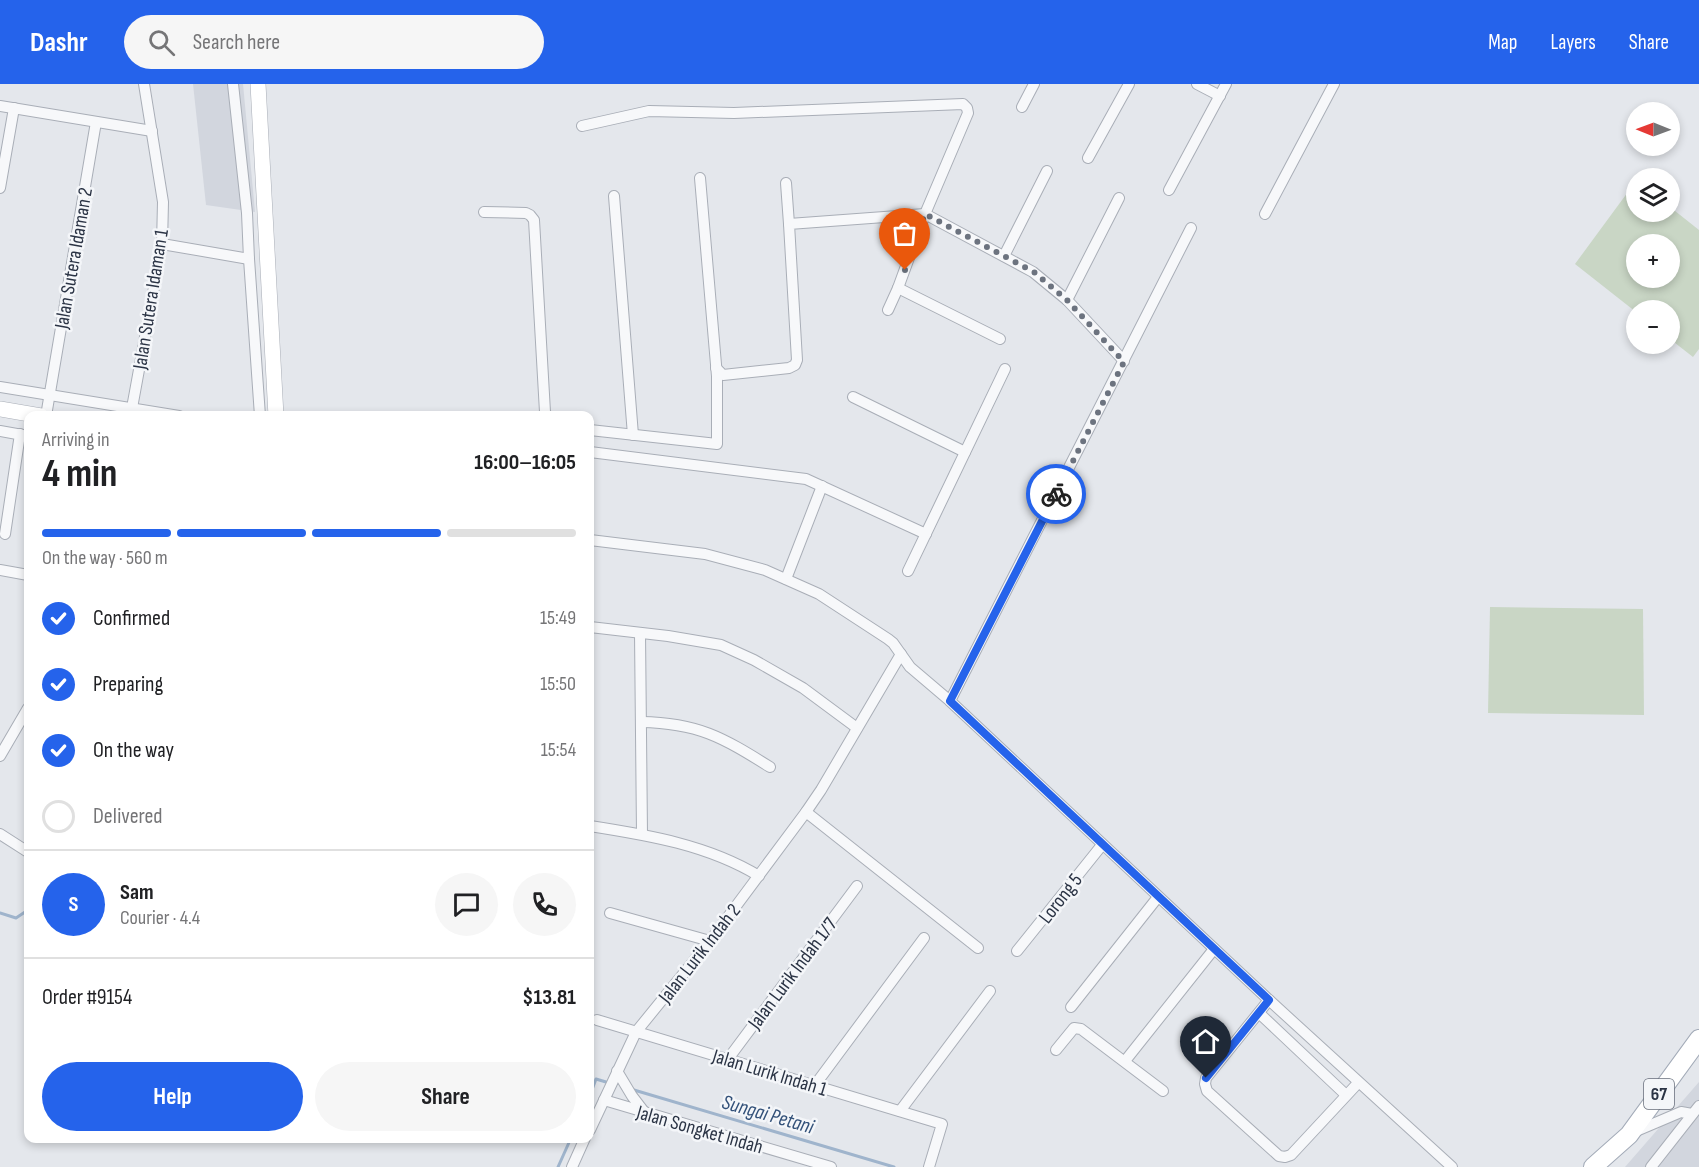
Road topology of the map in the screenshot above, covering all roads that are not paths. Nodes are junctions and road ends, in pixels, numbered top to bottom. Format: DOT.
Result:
graph roads {
  1 [pos="144,84"];
  2 [pos="233,84"];
  3 [pos="258,84"];
  4 [pos="1034,84"];
  5 [pos="1129,84"];
  6 [pos="1197,84"];
  7 [pos="1226,84"];
  8 [pos="1334,84"];
  9 [pos="1220,96"];
  10 [pos="0,106"];
  11 [pos="14,108"];
  12 [pos="1022,108"];
  13 [pos="96,122"];
  14 [pos="582,126"];
  15 [pos="152,131"];
  16 [pos="1088,158"];
  17 [pos="1047,171"];
  18 [pos="700,178"];
  19 [pos="786,183"];
  20 [pos="0,188"];
  21 [pos="1168,190"];
  22 [pos="614,196"];
  23 [pos="1119,198"];
  24 [pos="484,212"];
  25 [pos="925,214"];
  26 [pos="1265,214"];
  27 [pos="789,224"];
  28 [pos="1191,228"];
  29 [pos="162,243"];
  30 [pos="1004,256"];
  31 [pos="249,259"];
  32 [pos="898,288"];
  33 [pos="1067,300"];
  34 [pos="888,310"];
  35 [pos="1000,339"];
  36 [pos="1124,362"];
  37 [pos="716,368"];
  38 [pos="1005,369"];
  39 [pos="0,387"];
  40 [pos="50,395"];
  41 [pos="853,397"];
  42 [pos="132,408"];
  43 [pos="0,409"];
  44 [pos="47,411"];
  45 [pos="150,411"];
  46 [pos="260,411"];
  47 [pos="276,411"];
  48 [pos="545,411"];
  49 [pos="24,413"];
  50 [pos="594,430"];
  51 [pos="0,431"];
  52 [pos="24,435"];
  53 [pos="633,435"];
  54 [pos="594,452"];
  55 [pos="965,452"];
  56 [pos="822,486"];
  57 [pos="5,534"];
  58 [pos="926,534"];
  59 [pos="594,540"];
  60 [pos="908,571"];
  61 [pos="1,573"];
  62 [pos="24,575"];
  63 [pos="786,579"];
  64 [pos="594,627"];
  65 [pos="640,633"];
  66 [pos="901,654"];
  67 [pos="950,701"];
  68 [pos="24,715"];
  69 [pos="641,722"];
  70 [pos="857,728"];
  71 [pos="0,756"];
  72 [pos="770,767"];
  73 [pos="806,812"];
  74 [pos="594,826"];
  75 [pos="0,834"];
  76 [pos="642,834"];
  77 [pos="1102,845"];
  78 [pos="24,849"];
  79 [pos="759,876"];
  80 [pos="857,886"];
  81 [pos="1158,897"];
  82 [pos="610,913"];
  83 [pos="924,938"];
  84 [pos="710,941"];
  85 [pos="978,948"];
  86 [pos="1214,949"];
  87 [pos="1017,951"];
  88 [pos="990,991"];
  89 [pos="1269,1000"];
  90 [pos="1071,1007"];
  91 [pos="1259,1013"];
  92 [pos="597,1020"];
  93 [pos="636,1032"];
  94 [pos="1699,1039"];
  95 [pos="1056,1050"];
  96 [pos="728,1059"];
  97 [pos="1125,1061"];
  98 [pos="617,1071"];
  99 [pos="1358,1083"];
  100 [pos="815,1085"];
  101 [pos="1163,1091"];
  102 [pos="1346,1095"];
  103 [pos="604,1100"];
  104 [pos="1697,1108"];
  105 [pos="900,1111"];
  106 [pos="645,1113"];
  107 [pos="594,1121"];
  108 [pos="1629,1135"];
  109 [pos="583,1143"];
  110 [pos="572,1167"];
  111 [pos="831,1167"];
  112 [pos="929,1167"];
  113 [pos="1452,1167"];
  114 [pos="1593,1167"];
  115 [pos="1651,1167"];
  1 -- 15 [label="street, Jalan Sutera Idaman 1"];
  2 -- 31 [label="street"];
  3 -- 47 [label="street"];
  4 -- 12 [label="street"];
  5 -- 16 [label="street"];
  6 -- 9 [label="street"];
  7 -- 9 [label="street"];
  8 -- 26 [label="street"];
  9 -- 21 [label="street"];
  10 -- 11 [label="street"];
  11 -- 13 [label="street"];
  11 -- 20 [label="street"];
  13 -- 15 [label="street"];
  13 -- 40 [label="street, Jalan Sutera Idaman 2"];
  14 -- 25 [label="street"];
  15 -- 29 [label="street, Jalan Sutera Idaman 1"];
  17 -- 30 [label="street"];
  18 -- 37 [label="street"];
  19 -- 27 [label="street"];
  22 -- 53 [label="street"];
  23 -- 33 [label="street"];
  24 -- 48 [label="street"];
  25 -- 27 [label="street"];
  25 -- 30 [label="street"];
  25 -- 32 [label="street"];
  27 -- 37 [label="street"];
  28 -- 36 [label="street"];
  29 -- 31 [label="street"];
  29 -- 42 [label="street, Jalan Sutera Idaman 1"];
  30 -- 33 [label="street"];
  31 -- 46 [label="street"];
  32 -- 34 [label="street"];
  32 -- 35 [label="street"];
  33 -- 36 [label="street"];
  36 -- 67 [label="street"];
  37 -- 53 [label="street"];
  38 -- 55 [label="street"];
  39 -- 40 [label="street"];
  40 -- 42 [label="street"];
  40 -- 44 [label="street, Jalan Sutera Idaman 2"];
  41 -- 55 [label="street"];
  42 -- 45 [label="street"];
  43 -- 49 [label="street"];
  50 -- 53 [label="street"];
  51 -- 52 [label="street"];
  52 -- 57 [label="street"];
  54 -- 56 [label="street"];
  55 -- 58 [label="street"];
  56 -- 58 [label="street"];
  56 -- 63 [label="street"];
  58 -- 60 [label="street"];
  59 -- 63 [label="street"];
  61 -- 62 [label="street"];
  63 -- 66 [label="street"];
  64 -- 65 [label="street"];
  65 -- 69 [label="street"];
  65 -- 70 [label="street"];
  66 -- 67 [label="street"];
  66 -- 70 [label="street, Jalan Lurik Indah 2"];
  67 -- 77 [label="street"];
  68 -- 71 [label="street"];
  69 -- 72 [label="street"];
  69 -- 76 [label="street"];
  70 -- 73 [label="street, Jalan Lurik Indah 2"];
  73 -- 79 [label="street, Jalan Lurik Indah 2"];
  73 -- 85 [label="street"];
  74 -- 76 [label="street"];
  75 -- 78 [label="street"];
  76 -- 79 [label="street"];
  77 -- 81 [label="street"];
  77 -- 87 [label="street, Lorong 5"];
  79 -- 84 [label="street, Jalan Lurik Indah 2"];
  80 -- 96 [label="street, Jalan Lurik Indah 1/7"];
  81 -- 86 [label="street"];
  81 -- 90 [label="street"];
  82 -- 84 [label="street"];
  83 -- 100 [label="street"];
  84 -- 93 [label="street, Jalan Lurik Indah 2"];
  86 -- 89 [label="street"];
  86 -- 97 [label="street"];
  88 -- 105 [label="street"];
  89 -- 91 [label="street"];
  89 -- 99 [label="street"];
  91 -- 102 [label="street"];
  91 -- 102 [label="street"];
  92 -- 93 [label="street, Jalan Lurik Indah 1"];
  93 -- 96 [label="street, Jalan Lurik Indah 1"];
  93 -- 98 [label="street, Jalan Lurik Indah 2"];
  94 -- 108 [label="main road, 67"];
  95 -- 97 [label="street"];
  96 -- 100 [label="street, Jalan Lurik Indah 1"];
  97 -- 101 [label="street"];
  98 -- 103 [label="street, Jalan Lurik Indah 2"];
  98 -- 106 [label="street"];
  99 -- 102 [label="street"];
  99 -- 113 [label="street"];
  100 -- 105 [label="street, Jalan Lurik Indah 1"];
  103 -- 106 [label="street, Jalan Songket Indah"];
  103 -- 107 [label="street, Jalan Lurik Indah 2"];
  104 -- 108 [label="street"];
  104 -- 115 [label="street"];
  105 -- 112 [label="street, Jalan Lurik Indah 1"];
  106 -- 111 [label="street, Jalan Songket Indah"];
  108 -- 114 [label="main road, 67"];
  109 -- 110 [label="street"];
}
